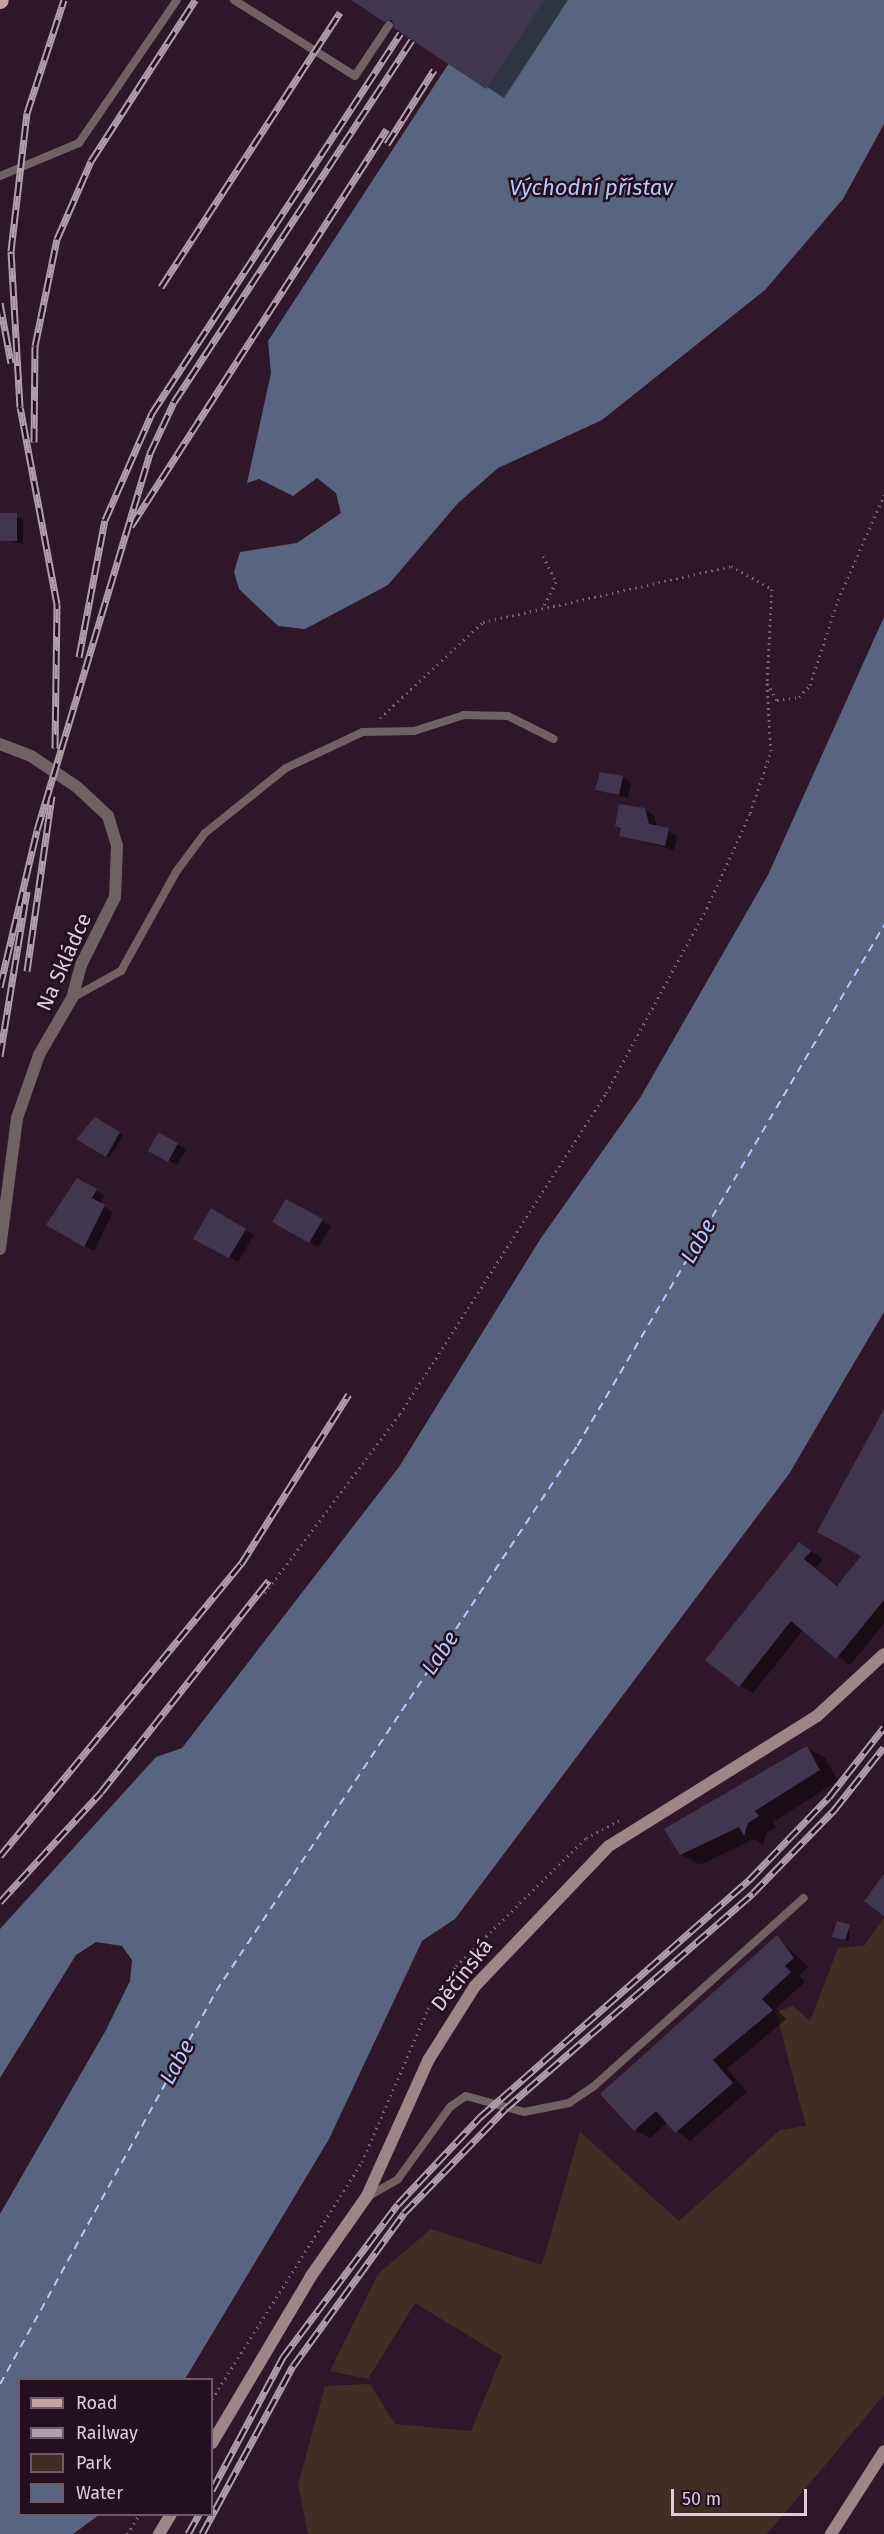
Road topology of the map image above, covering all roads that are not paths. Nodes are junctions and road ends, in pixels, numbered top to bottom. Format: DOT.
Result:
graph roads {
  1 [pos="177,0"];
  2 [pos="234,0"];
  3 [pos="389,25"];
  4 [pos="0,176"];
  5 [pos="554,739"];
  6 [pos="0,744"];
  7 [pos="72,998"];
  8 [pos="0,1249"];
  9 [pos="884,1654"];
  10 [pos="804,1898"];
  11 [pos="367,2196"];
  12 [pos="213,2441"];
  13 [pos="884,2451"];
  14 [pos="170,2516"];
  15 [pos="159,2534"];
  16 [pos="831,2534"];
  1 -- 4 [label="lane"];
  2 -- 3 [label="lane"];
  5 -- 7 [label="lane"];
  6 -- 7 [label="street, Na Skládce"];
  7 -- 8 [label="street, Na Skládce"];
  9 -- 11 [label="main road, Děčínská"];
  10 -- 11 [label="lane"];
  11 -- 12 [label="main road, Děčínská"];
  13 -- 16 [label="main road"];
  14 -- 15 [label="main road"];
}
